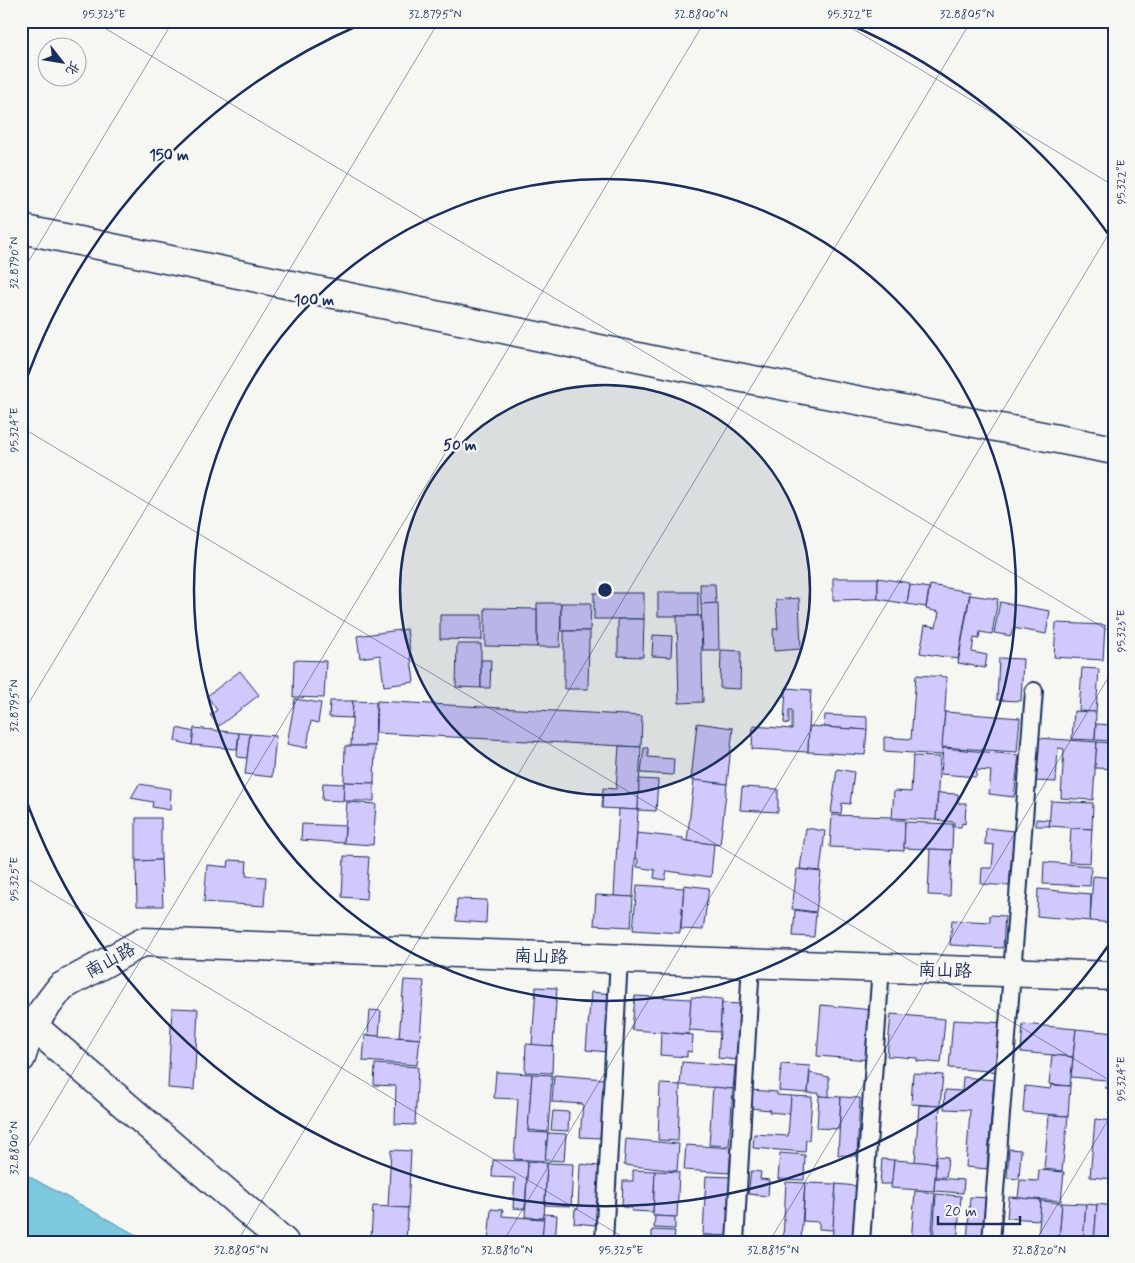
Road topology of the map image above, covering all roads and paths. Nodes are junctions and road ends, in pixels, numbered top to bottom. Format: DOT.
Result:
graph roads {
  1 [pos="21,229"];
  2 [pos="1114,450"];
  3 [pos="1034,691"];
  4 [pos="619,958"];
  5 [pos="751,963"];
  6 [pos="881,967"];
  7 [pos="1012,972"];
  8 [pos="1114,976"];
  9 [pos="32,1025"];
  10 [pos="21,1058"];
  11 [pos="284,1242"];
  12 [pos="604,1242"];
  13 [pos="735,1242"];
  14 [pos="861,1242"];
  15 [pos="991,1242"];
  1 -- 2 [label="street"];
  3 -- 7 [label="lane"];
  4 -- 5 [label="street, 南山路"];
  4 -- 9 [label="street, 南山路"];
  4 -- 12 [label="lane"];
  5 -- 6 [label="street, 南山路"];
  5 -- 13 [label="lane"];
  6 -- 7 [label="street, 南山路"];
  6 -- 14 [label="lane"];
  7 -- 8 [label="street, 南山路"];
  7 -- 15 [label="lane"];
  9 -- 10 [label="street, 南山路"];
  9 -- 11 [label="street"];
}
